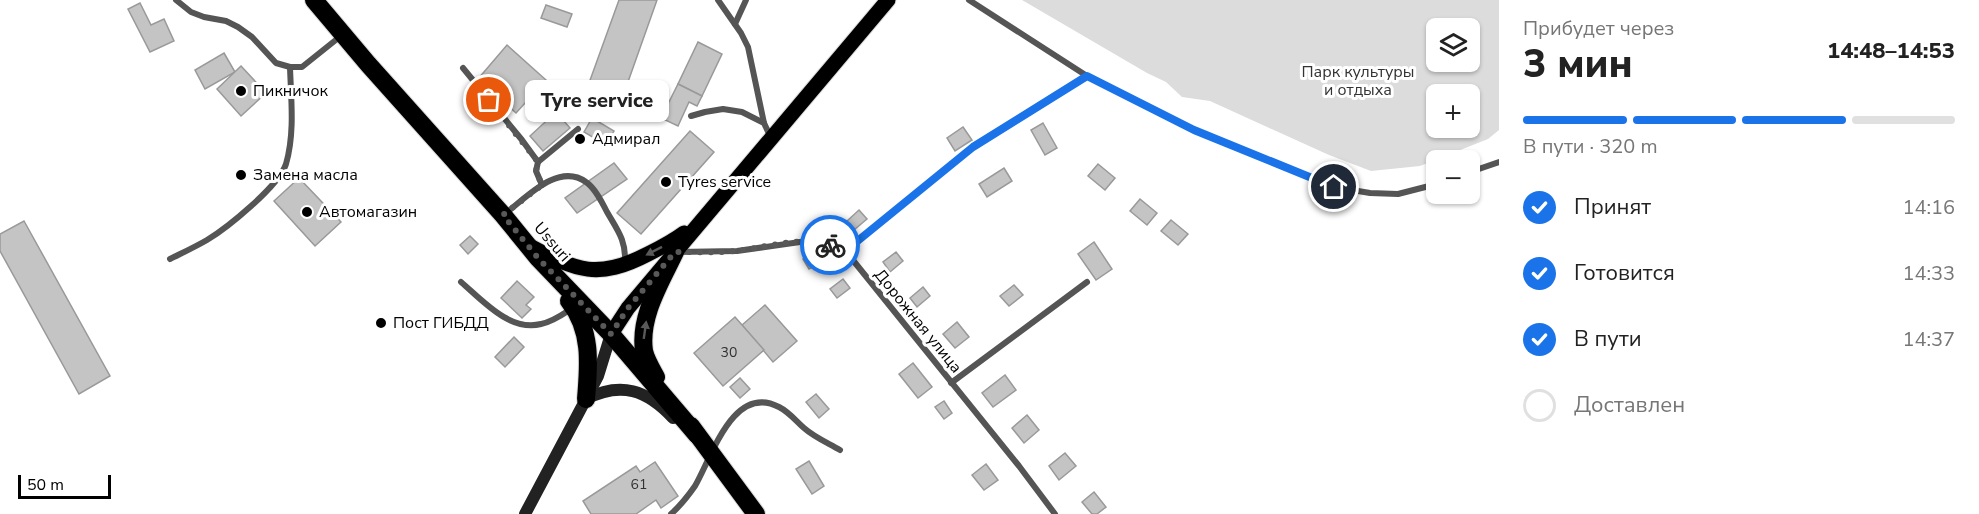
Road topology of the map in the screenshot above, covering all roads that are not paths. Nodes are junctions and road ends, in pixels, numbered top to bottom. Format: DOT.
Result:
graph roads {
  1 [pos="176,0"];
  2 [pos="314,0"];
  3 [pos="718,0"];
  4 [pos="746,0"];
  5 [pos="888,0"];
  6 [pos="969,0"];
  7 [pos="735,24"];
  8 [pos="342,34"];
  9 [pos="290,67"];
  10 [pos="463,68"];
  11 [pos="1087,76"];
  12 [pos="691,116"];
  13 [pos="764,123"];
  14 [pos="578,129"];
  15 [pos="772,139"];
  16 [pos="538,162"];
  17 [pos="1499,162"];
  18 [pos="1480,169"];
  19 [pos="542,185"];
  20 [pos="1426,187"];
  21 [pos="503,215"];
  22 [pos="703,219"];
  23 [pos="532,251"];
  24 [pos="675,252"];
  25 [pos="844,252"];
  26 [pos="170,259"];
  27 [pos="625,266"];
  28 [pos="461,282"];
  29 [pos="1087,282"];
  30 [pos="574,308"];
  31 [pos="611,334"];
  32 [pos="951,382"];
  33 [pos="586,399"];
  34 [pos="697,435"];
  35 [pos="840,450"];
  36 [pos="710,453"];
  37 [pos="525,514"];
  38 [pos="671,514"];
  39 [pos="756,514"];
  40 [pos="1055,514"];
  1 -- 9 [label="lane"];
  2 -- 8 [label="highway, Ussuri"];
  3 -- 7 [label="lane"];
  4 -- 7 [label="lane"];
  5 -- 15 [label="main road"];
  6 -- 11 [label="lane"];
  7 -- 13 [label="lane"];
  8 -- 9 [label="lane"];
  8 -- 21 [label="highway, Ussuri"];
  9 -- 26 [label="lane"];
  10 -- 16 [label="lane"];
  11 -- 20 [label="lane"];
  11 -- 25 [label="lane"];
  12 -- 13 [label="lane"];
  13 -- 15 [label="lane"];
  14 -- 16 [label="lane"];
  15 -- 22 [label="main road"];
  16 -- 19 [label="lane"];
  17 -- 18 [label="lane"];
  19 -- 21 [label="lane"];
  19 -- 27 [label="lane"];
  21 -- 23 [label="highway, Ussuri"];
  22 -- 24 [label="main road"];
  22 -- 27 [label="main road, one-way"];
  23 -- 27 [label="main road"];
  23 -- 30 [label="highway"];
  23 -- 31 [label="highway, Ussuri"];
  24 -- 25 [label="lane, Дорожная улица"];
  24 -- 31 [label="main road"];
  34 -- 24 [label="highway, one-way"];
  25 -- 32 [label="lane, Дорожная улица"];
  28 -- 30 [label="lane"];
  29 -- 32 [label="lane"];
  30 -- 33 [label="highway"];
  31 -- 33 [label="street"];
  31 -- 34 [label="highway, Ussuri"];
  32 -- 40 [label="lane, Дорожная улица"];
  33 -- 36 [label="street"];
  33 -- 37 [label="street"];
  34 -- 36 [label="highway, Ussuri"];
  35 -- 36 [label="lane"];
  36 -- 38 [label="lane"];
  36 -- 39 [label="highway, Ussuri"];
}
